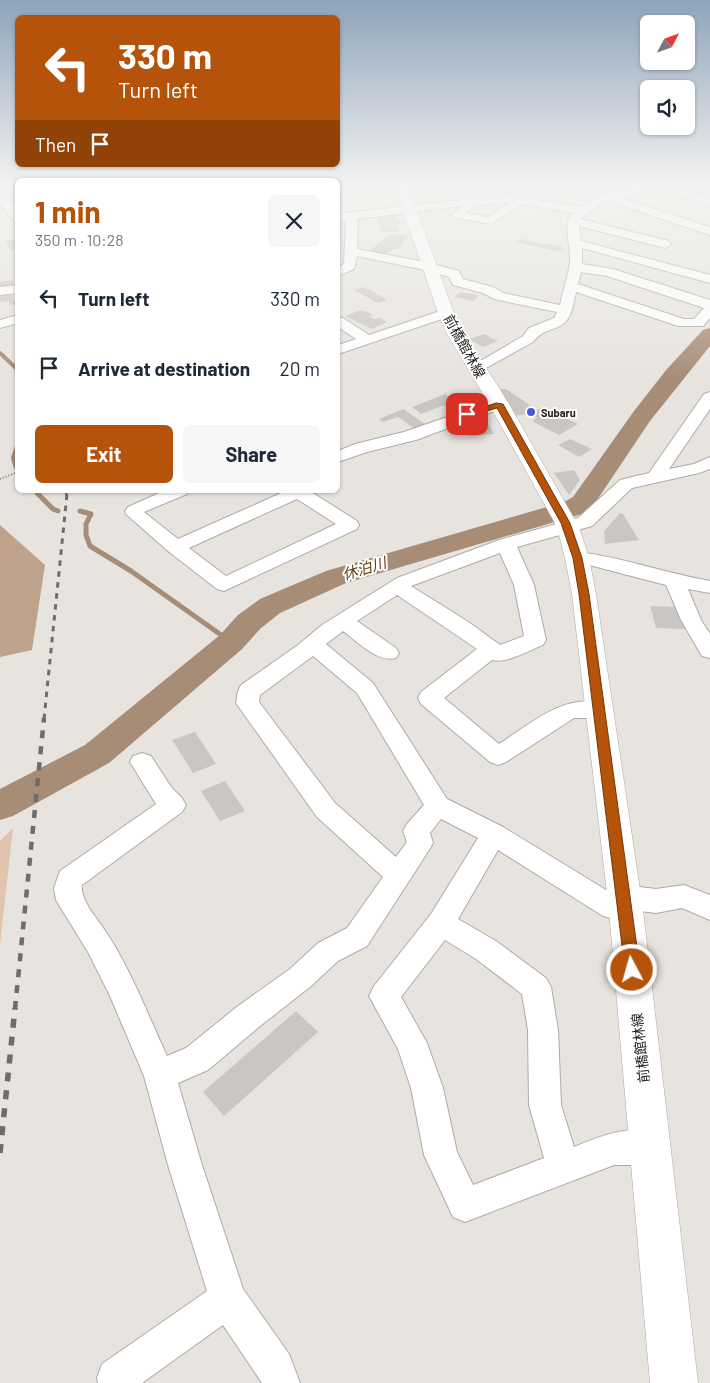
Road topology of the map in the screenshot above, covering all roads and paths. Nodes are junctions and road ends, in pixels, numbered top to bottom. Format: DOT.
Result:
graph roads {
  1 [pos="350,252"];
  2 [pos="424,252"];
  3 [pos="578,252"];
  4 [pos="608,252"];
  5 [pos="576,267"];
  6 [pos="430,268"];
  7 [pos="340,271"];
  8 [pos="710,279"];
  9 [pos="571,288"];
  10 [pos="15,289"];
  11 [pos="0,290"];
  12 [pos="710,306"];
  13 [pos="565,310"];
  14 [pos="710,310"];
  15 [pos="446,313"];
  16 [pos="340,321"];
  17 [pos="366,339"];
  18 [pos="340,349"];
  19 [pos="477,369"];
  20 [pos="710,397"];
  21 [pos="499,404"];
  22 [pos="340,456"];
  23 [pos="710,462"];
  24 [pos="15,473"];
  25 [pos="655,477"];
  26 [pos="0,479"];
  27 [pos="174,493"];
  28 [pos="294,493"];
  29 [pos="301,493"];
  30 [pos="568,530"];
  31 [pos="506,544"];
  32 [pos="175,547"];
  33 [pos="674,582"];
  34 [pos="397,586"];
  35 [pos="710,587"];
  36 [pos="343,620"];
  37 [pos="313,644"];
  38 [pos="492,649"];
  39 [pos="710,651"];
  40 [pos="388,653"];
  41 [pos="598,710"];
  42 [pos="142,762"];
  43 [pos="438,806"];
  44 [pos="494,834"];
  45 [pos="399,875"];
  46 [pos="625,904"];
  47 [pos="710,908"];
  48 [pos="441,923"];
  49 [pos="160,1075"];
  50 [pos="651,1148"];
  51 [pos="564,1168"];
  52 [pos="228,1299"];
  53 [pos="117,1383"];
  54 [pos="281,1383"];
  55 [pos="674,1383"];
  1 -- 6 [label="street"];
  1 -- 7 [label="street"];
  2 -- 6 [label="main road, 前橋館林線"];
  3 -- 5 [label="street"];
  4 -- 8 [label="street"];
  5 -- 9 [label="street"];
  5 -- 12 [label="street"];
  6 -- 13 [label="street"];
  6 -- 15 [label="main road, 前橋館林線"];
  9 -- 13 [label="street"];
  9 -- 14 [label="street"];
  10 -- 11 [label="street"];
  13 -- 19 [label="street"];
  15 -- 17 [label="street"];
  15 -- 19 [label="main road, 前橋館林線"];
  16 -- 17 [label="street"];
  17 -- 18 [label="street"];
  19 -- 21 [label="main road, 前橋館林線"];
  20 -- 25 [label="street"];
  21 -- 22 [label="street"];
  21 -- 30 [label="main road, 前橋館林線"];
  23 -- 25 [label="street"];
  24 -- 26 [label="path"];
  25 -- 30 [label="street"];
  27 -- 32 [label="street"];
  28 -- 32 [label="street"];
  29 -- 32 [label="street"];
  30 -- 31 [label="street"];
  30 -- 33 [label="street"];
  30 -- 41 [label="main road, 前橋館林線"];
  31 -- 34 [label="street"];
  31 -- 38 [label="street"];
  33 -- 35 [label="street"];
  33 -- 39 [label="street"];
  34 -- 36 [label="street"];
  34 -- 38 [label="street"];
  36 -- 37 [label="street"];
  36 -- 40 [label="street"];
  37 -- 43 [label="street"];
  37 -- 45 [label="street"];
  38 -- 41 [label="street"];
  41 -- 46 [label="main road, 前橋館林線"];
  42 -- 49 [label="street"];
  43 -- 44 [label="street"];
  43 -- 45 [label="street"];
  44 -- 46 [label="street"];
  44 -- 48 [label="street"];
  45 -- 49 [label="street"];
  46 -- 47 [label="street"];
  46 -- 50 [label="main road, 前橋館林線"];
  48 -- 51 [label="street"];
  48 -- 51 [label="street"];
  49 -- 52 [label="street"];
  50 -- 51 [label="street"];
  50 -- 55 [label="main road, 前橋館林線"];
  52 -- 53 [label="street"];
  52 -- 54 [label="street"];
}
